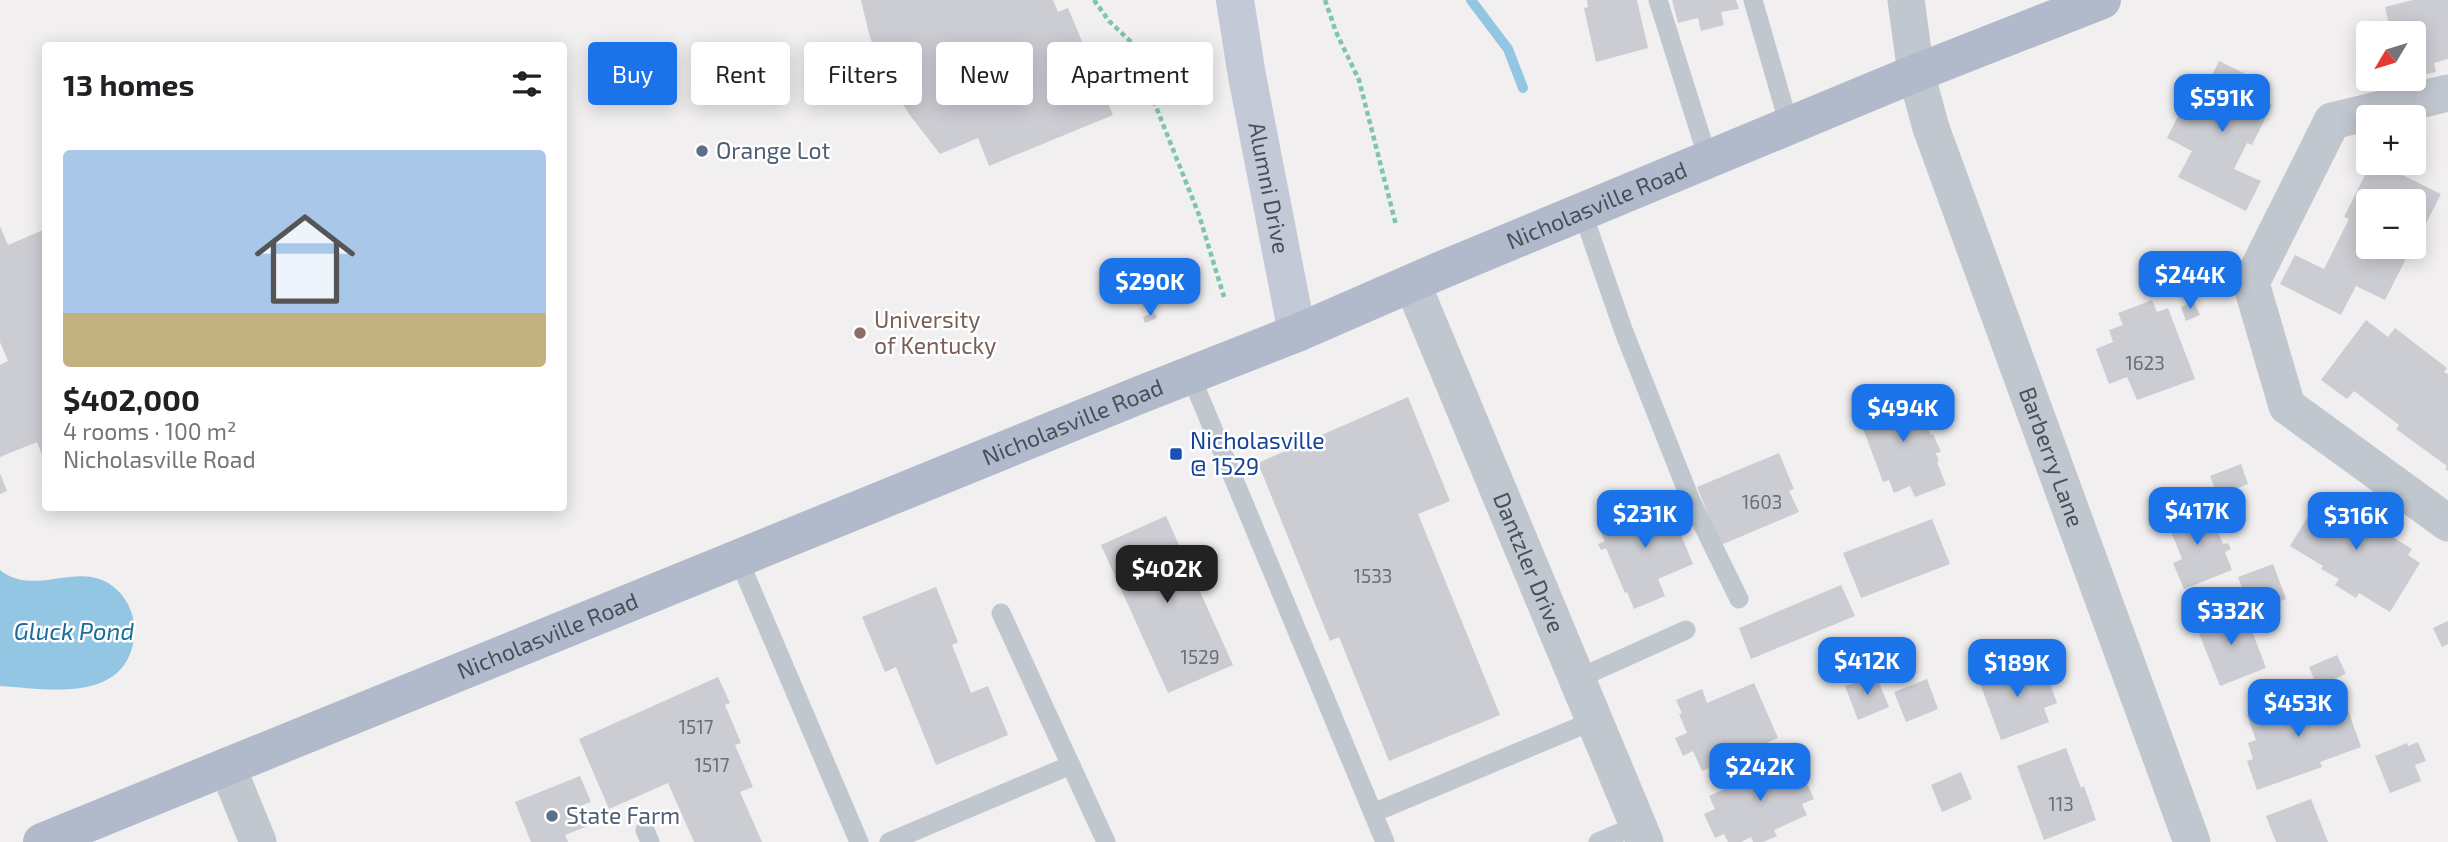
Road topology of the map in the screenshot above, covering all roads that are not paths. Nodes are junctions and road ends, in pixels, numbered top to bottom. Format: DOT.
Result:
graph roads {
  1 [pos="1235,0"];
  2 [pos="1658,0"];
  3 [pos="1753,0"];
  4 [pos="1906,0"];
  5 [pos="2102,0"];
  6 [pos="1916,73"];
  7 [pos="2448,93"];
  8 [pos="1789,125"];
  9 [pos="1708,159"];
  10 [pos="1582,211"];
  11 [pos="1412,283"];
  12 [pos="1297,333"];
  13 [pos="1190,374"];
  14 [pos="2448,523"];
  15 [pos="738,558"];
  16 [pos="1740,599"];
  17 [pos="1001,613"];
  18 [pos="1686,630"];
  19 [pos="1577,679"];
  20 [pos="1595,720"];
  21 [pos="1071,765"];
  22 [pos="227,766"];
  23 [pos="1373,813"];
  24 [pos="1642,833"];
  25 [pos="42,842"];
  26 [pos="257,842"];
  27 [pos="859,842"];
  28 [pos="889,842"];
  29 [pos="1107,842"];
  30 [pos="1385,842"];
  31 [pos="1598,842"];
  32 [pos="2192,842"];
  1 -- 12 [label="main road, Alumni Drive"];
  2 -- 9 [label="lane"];
  3 -- 8 [label="lane"];
  4 -- 6 [label="street, Barberry Lane"];
  5 -- 6 [label="main road, Nicholasville Road"];
  6 -- 8 [label="main road, Nicholasville Road"];
  6 -- 32 [label="street, Barberry Lane"];
  7 -- 14 [label="street"];
  8 -- 9 [label="main road, Nicholasville Road"];
  9 -- 10 [label="main road, Nicholasville Road"];
  10 -- 11 [label="main road, Nicholasville Road"];
  10 -- 16 [label="lane"];
  11 -- 12 [label="main road, Nicholasville Road"];
  11 -- 19 [label="street, Dantzler Drive"];
  12 -- 13 [label="main road, Nicholasville Road"];
  13 -- 15 [label="main road, Nicholasville Road"];
  13 -- 23 [label="lane"];
  15 -- 22 [label="main road, Nicholasville Road"];
  15 -- 27 [label="lane"];
  17 -- 21 [label="lane"];
  18 -- 19 [label="lane"];
  19 -- 20 [label="street, Dantzler Drive"];
  20 -- 23 [label="lane"];
  20 -- 24 [label="street, Dantzler Drive"];
  21 -- 28 [label="lane"];
  21 -- 29 [label="lane"];
  22 -- 25 [label="main road, Nicholasville Road"];
  22 -- 26 [label="street"];
  23 -- 30 [label="lane"];
  24 -- 31 [label="lane"];
}
